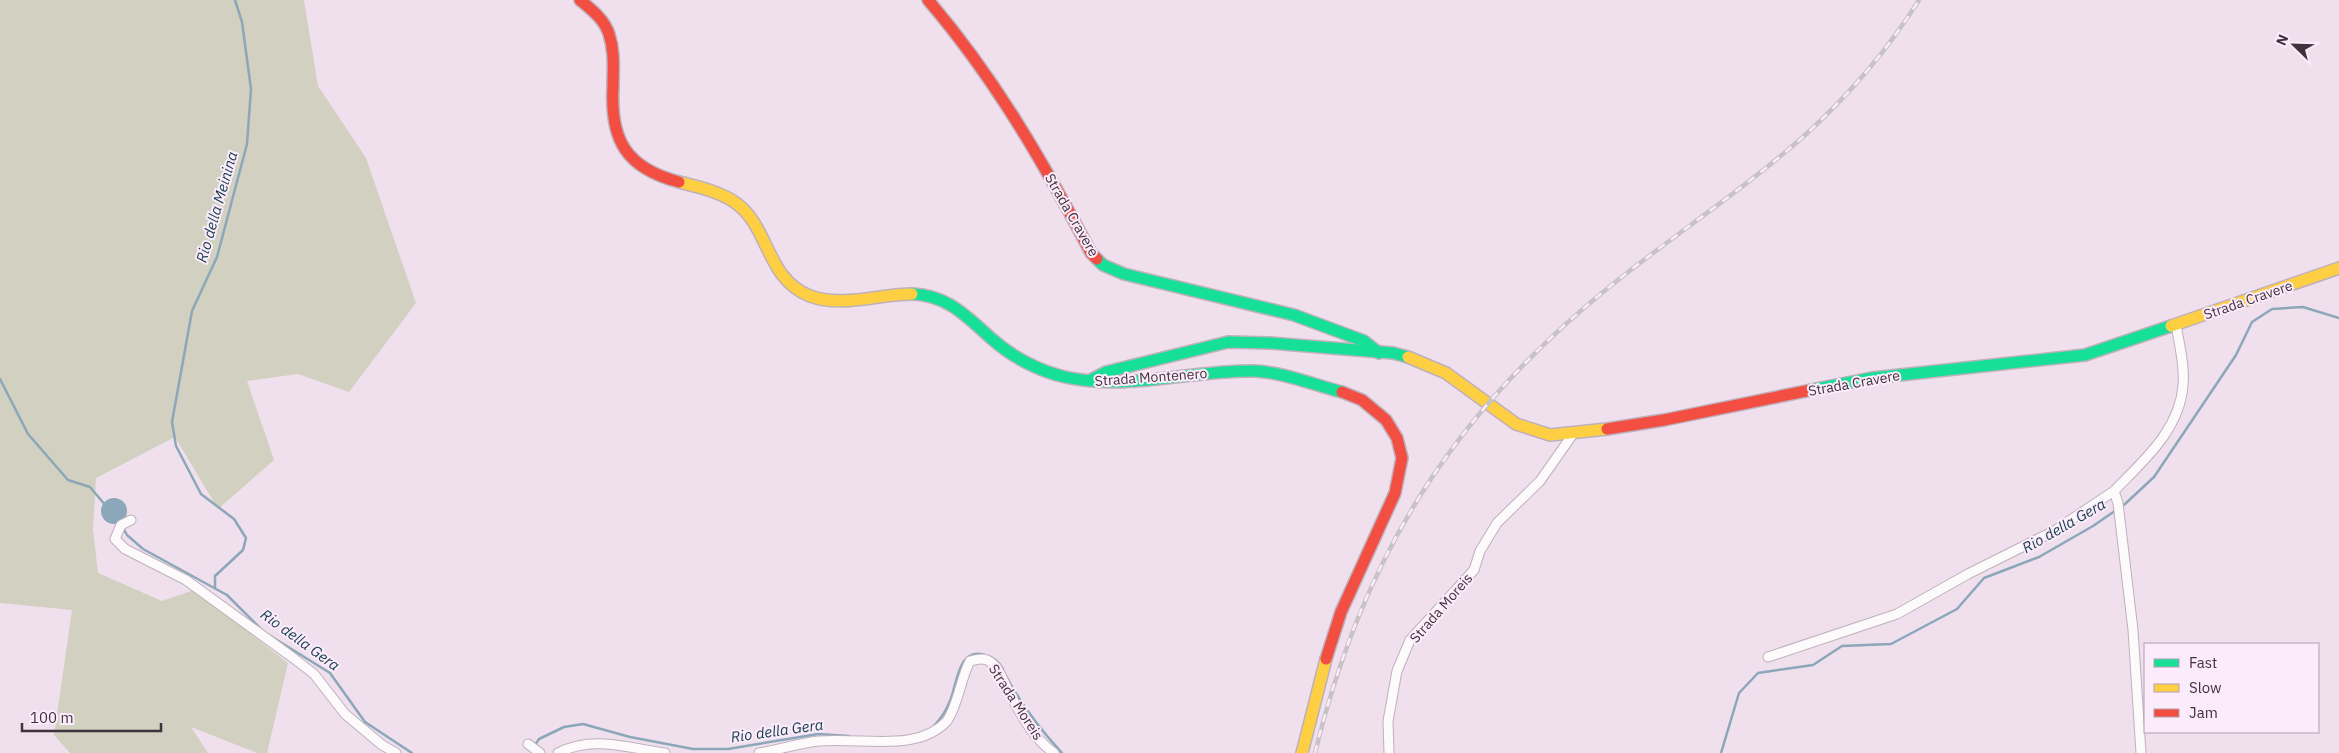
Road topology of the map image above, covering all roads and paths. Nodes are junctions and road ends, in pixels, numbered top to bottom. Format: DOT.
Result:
graph roads {
  1 [pos="580,0"];
  2 [pos="928,0"];
  3 [pos="2339,268"];
  4 [pos="2176,324"];
  5 [pos="1379,353"];
  6 [pos="1090,381"];
  7 [pos="1573,434"];
  8 [pos="2114,491"];
  9 [pos="131,520"];
  10 [pos="1768,657"];
  11 [pos="528,744"];
  12 [pos="539,752"];
  13 [pos="396,753"];
  14 [pos="558,753"];
  15 [pos="665,753"];
  16 [pos="759,753"];
  17 [pos="1054,753"];
  18 [pos="1302,753"];
  19 [pos="1389,753"];
  20 [pos="2141,753"];
  1 -- 6 [label="street, Strada Montenero"];
  2 -- 5 [label="street, Strada Cravere"];
  3 -- 4 [label="street, Strada Cravere"];
  4 -- 7 [label="street, Strada Cravere"];
  4 -- 8 [label="street"];
  5 -- 6 [label="street, Strada Cravere"];
  5 -- 7 [label="street, Strada Cravere"];
  6 -- 18 [label="street, Strada Montenero"];
  7 -- 19 [label="street, Strada Moreis"];
  8 -- 10 [label="street"];
  8 -- 20 [label="street"];
  9 -- 13 [label="street"];
  11 -- 12 [label="street"];
  14 -- 15 [label="street"];
  16 -- 17 [label="street, Strada Moreis"];
}
